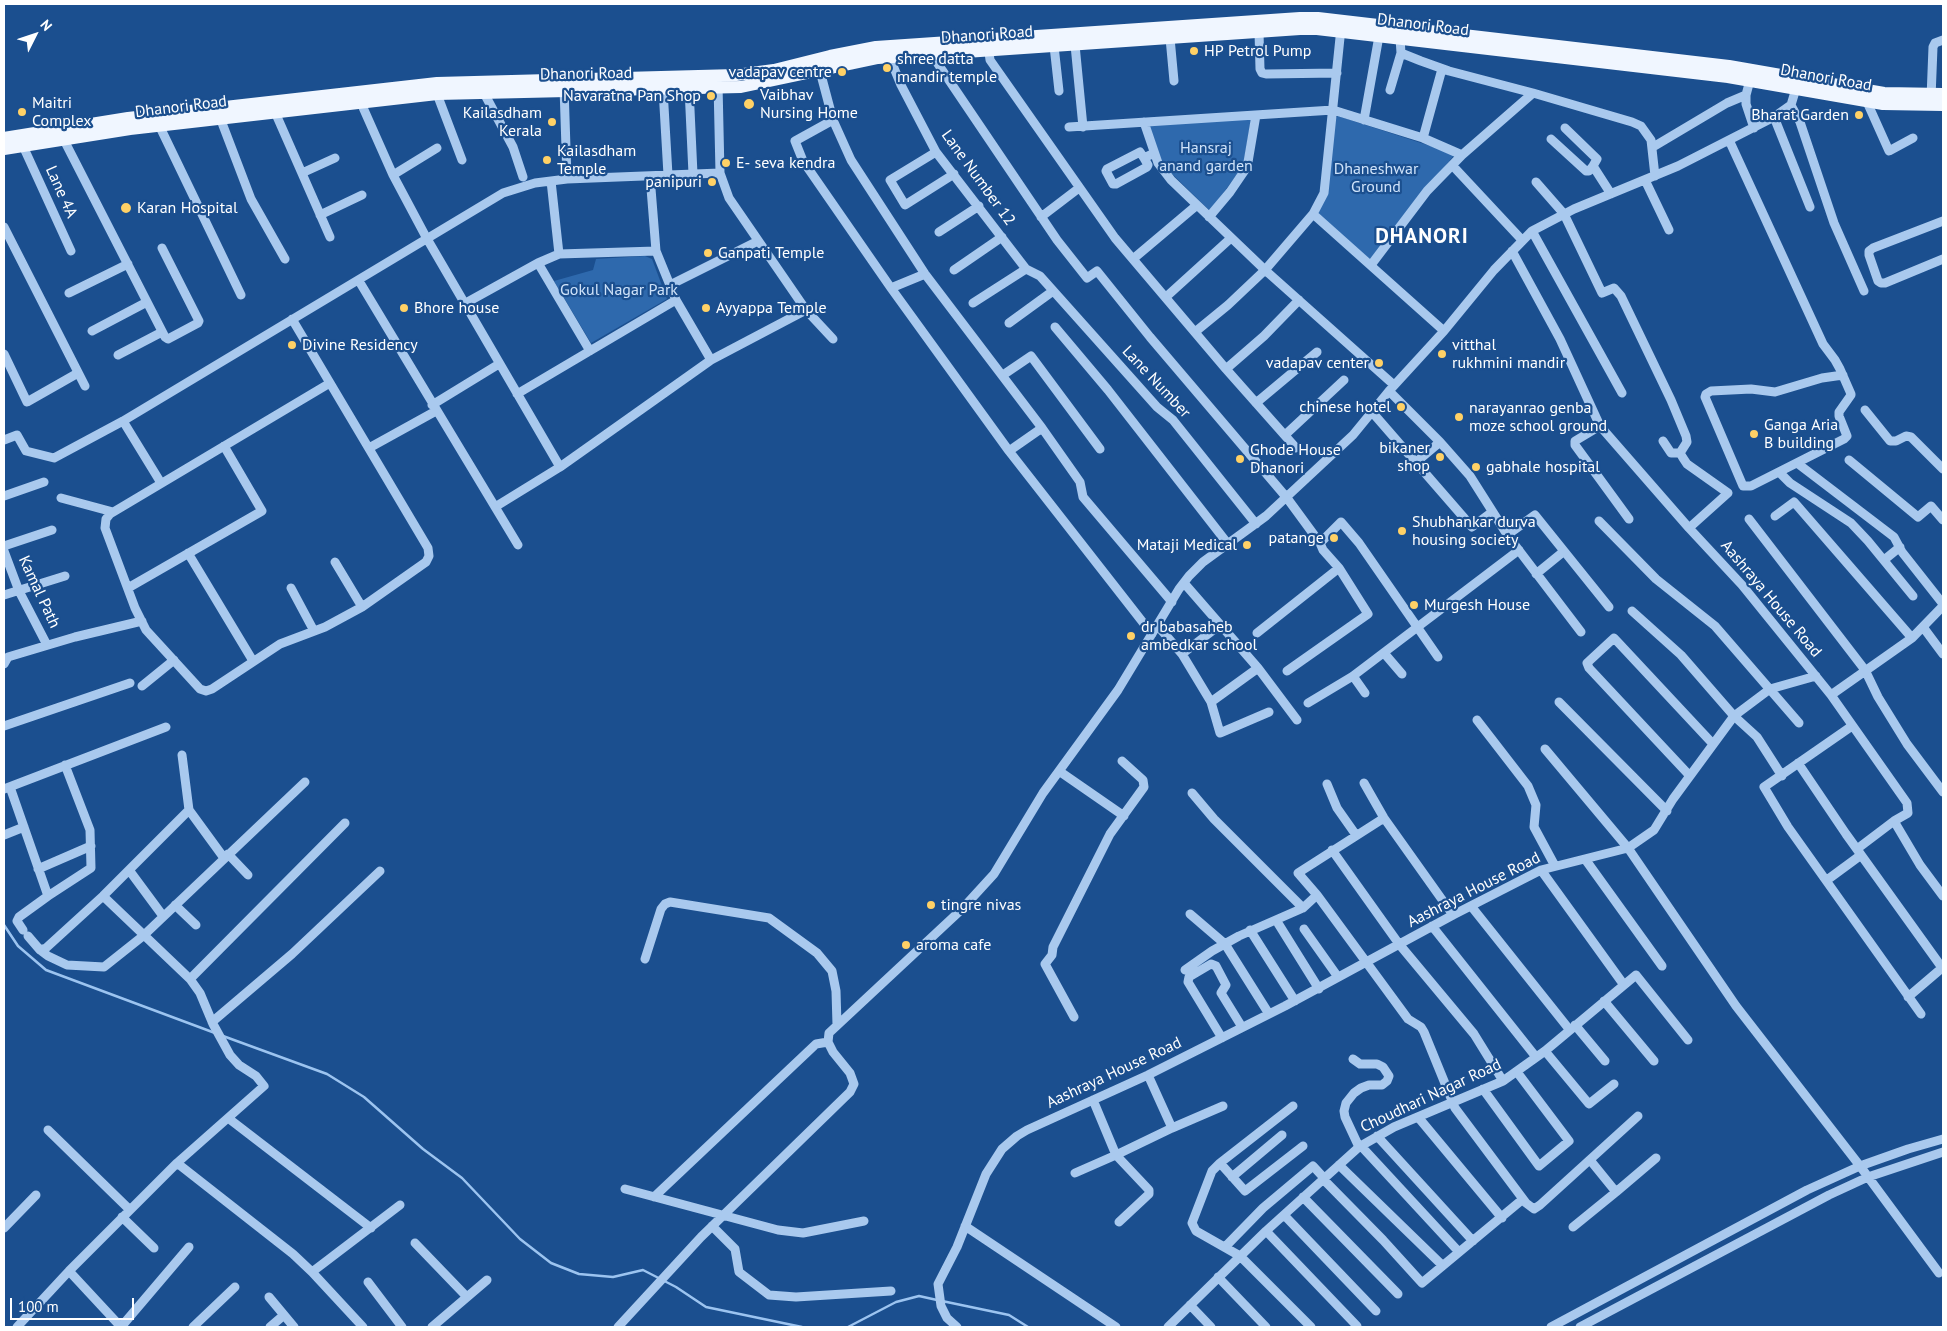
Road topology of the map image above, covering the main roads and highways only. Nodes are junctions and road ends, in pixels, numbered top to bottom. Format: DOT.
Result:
graph roads {
  1 [pos="1341,26"];
  2 [pos="1091,38"];
  3 [pos="988,45"];
  4 [pos="1509,46"];
  5 [pos="718,82"];
  6 [pos="1798,84"];
  7 [pos="564,85"];
  8 [pos="1835,91"];
  9 [pos="1937,99"];
  10 [pos="218,113"];
  11 [pos="4,138"];
  12 [pos="4,150"];
  1 -- 2 [label="main road, Dhanori Road"];
  1 -- 2 [label="main road, Dhanori Road"];
  1 -- 4 [label="main road, Dhanori Road"];
  1 -- 4 [label="main road, Dhanori Road"];
  2 -- 3 [label="main road, Dhanori Road"];
  2 -- 3 [label="main road, Dhanori Road"];
  3 -- 5 [label="main road, Dhanori Road"];
  4 -- 6 [label="main road, Dhanori Road"];
  4 -- 6 [label="main road, Dhanori Road"];
  5 -- 7 [label="main road, Dhanori Road"];
  5 -- 7 [label="main road, Dhanori Road"];
  6 -- 8 [label="main road, Dhanori Road"];
  7 -- 10 [label="main road, Dhanori Road"];
  7 -- 10 [label="main road, Dhanori Road"];
  8 -- 9 [label="main road, Dhanori Road"];
  8 -- 9 [label="main road, Dhanori Road"];
  10 -- 11 [label="main road, Dhanori Road"];
  10 -- 12 [label="main road, Dhanori Road"];
}
